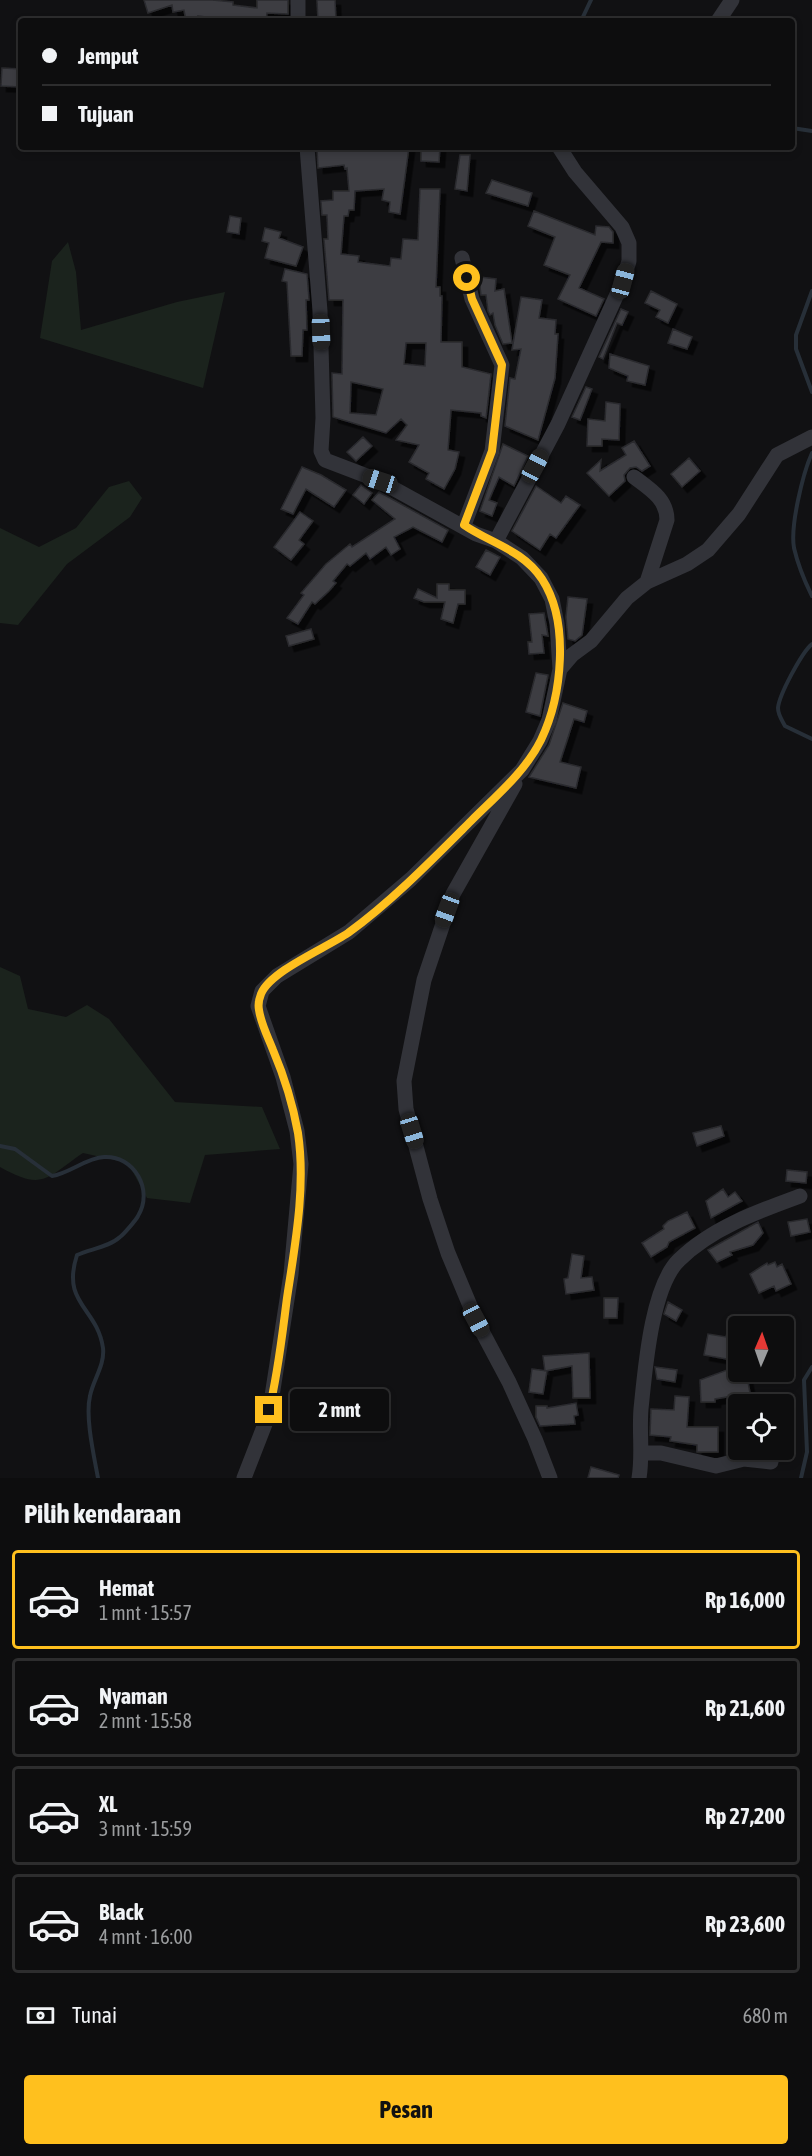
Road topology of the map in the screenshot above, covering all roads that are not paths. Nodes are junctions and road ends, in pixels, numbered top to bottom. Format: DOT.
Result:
graph roads {
  1 [pos="298,0"];
  2 [pos="732,0"];
  3 [pos="298,18"];
  4 [pos="720,18"];
  5 [pos="307,150"];
  6 [pos="561,150"];
  7 [pos="462,258"];
  8 [pos="805,439"];
  9 [pos="634,477"];
  10 [pos="464,525"];
  11 [pos="496,541"];
  12 [pos="647,582"];
  13 [pos="560,669"];
  14 [pos="522,770"];
  15 [pos="800,1196"];
  16 [pos="642,1453"];
  17 [pos="771,1462"];
  18 [pos="244,1478"];
  19 [pos="550,1478"];
  20 [pos="639,1478"];
  1 -- 3 [label="street"];
  2 -- 4 [label="street"];
  5 -- 10 [label="street"];
  6 -- 11 [label="street"];
  7 -- 10 [label="street"];
  8 -- 12 [label="street"];
  9 -- 12 [label="street"];
  10 -- 11 [label="street"];
  11 -- 13 [label="street"];
  12 -- 13 [label="street"];
  13 -- 14 [label="street"];
  14 -- 18 [label="street"];
  14 -- 19 [label="street"];
  15 -- 16 [label="street"];
  16 -- 17 [label="street"];
  16 -- 20 [label="street"];
}
